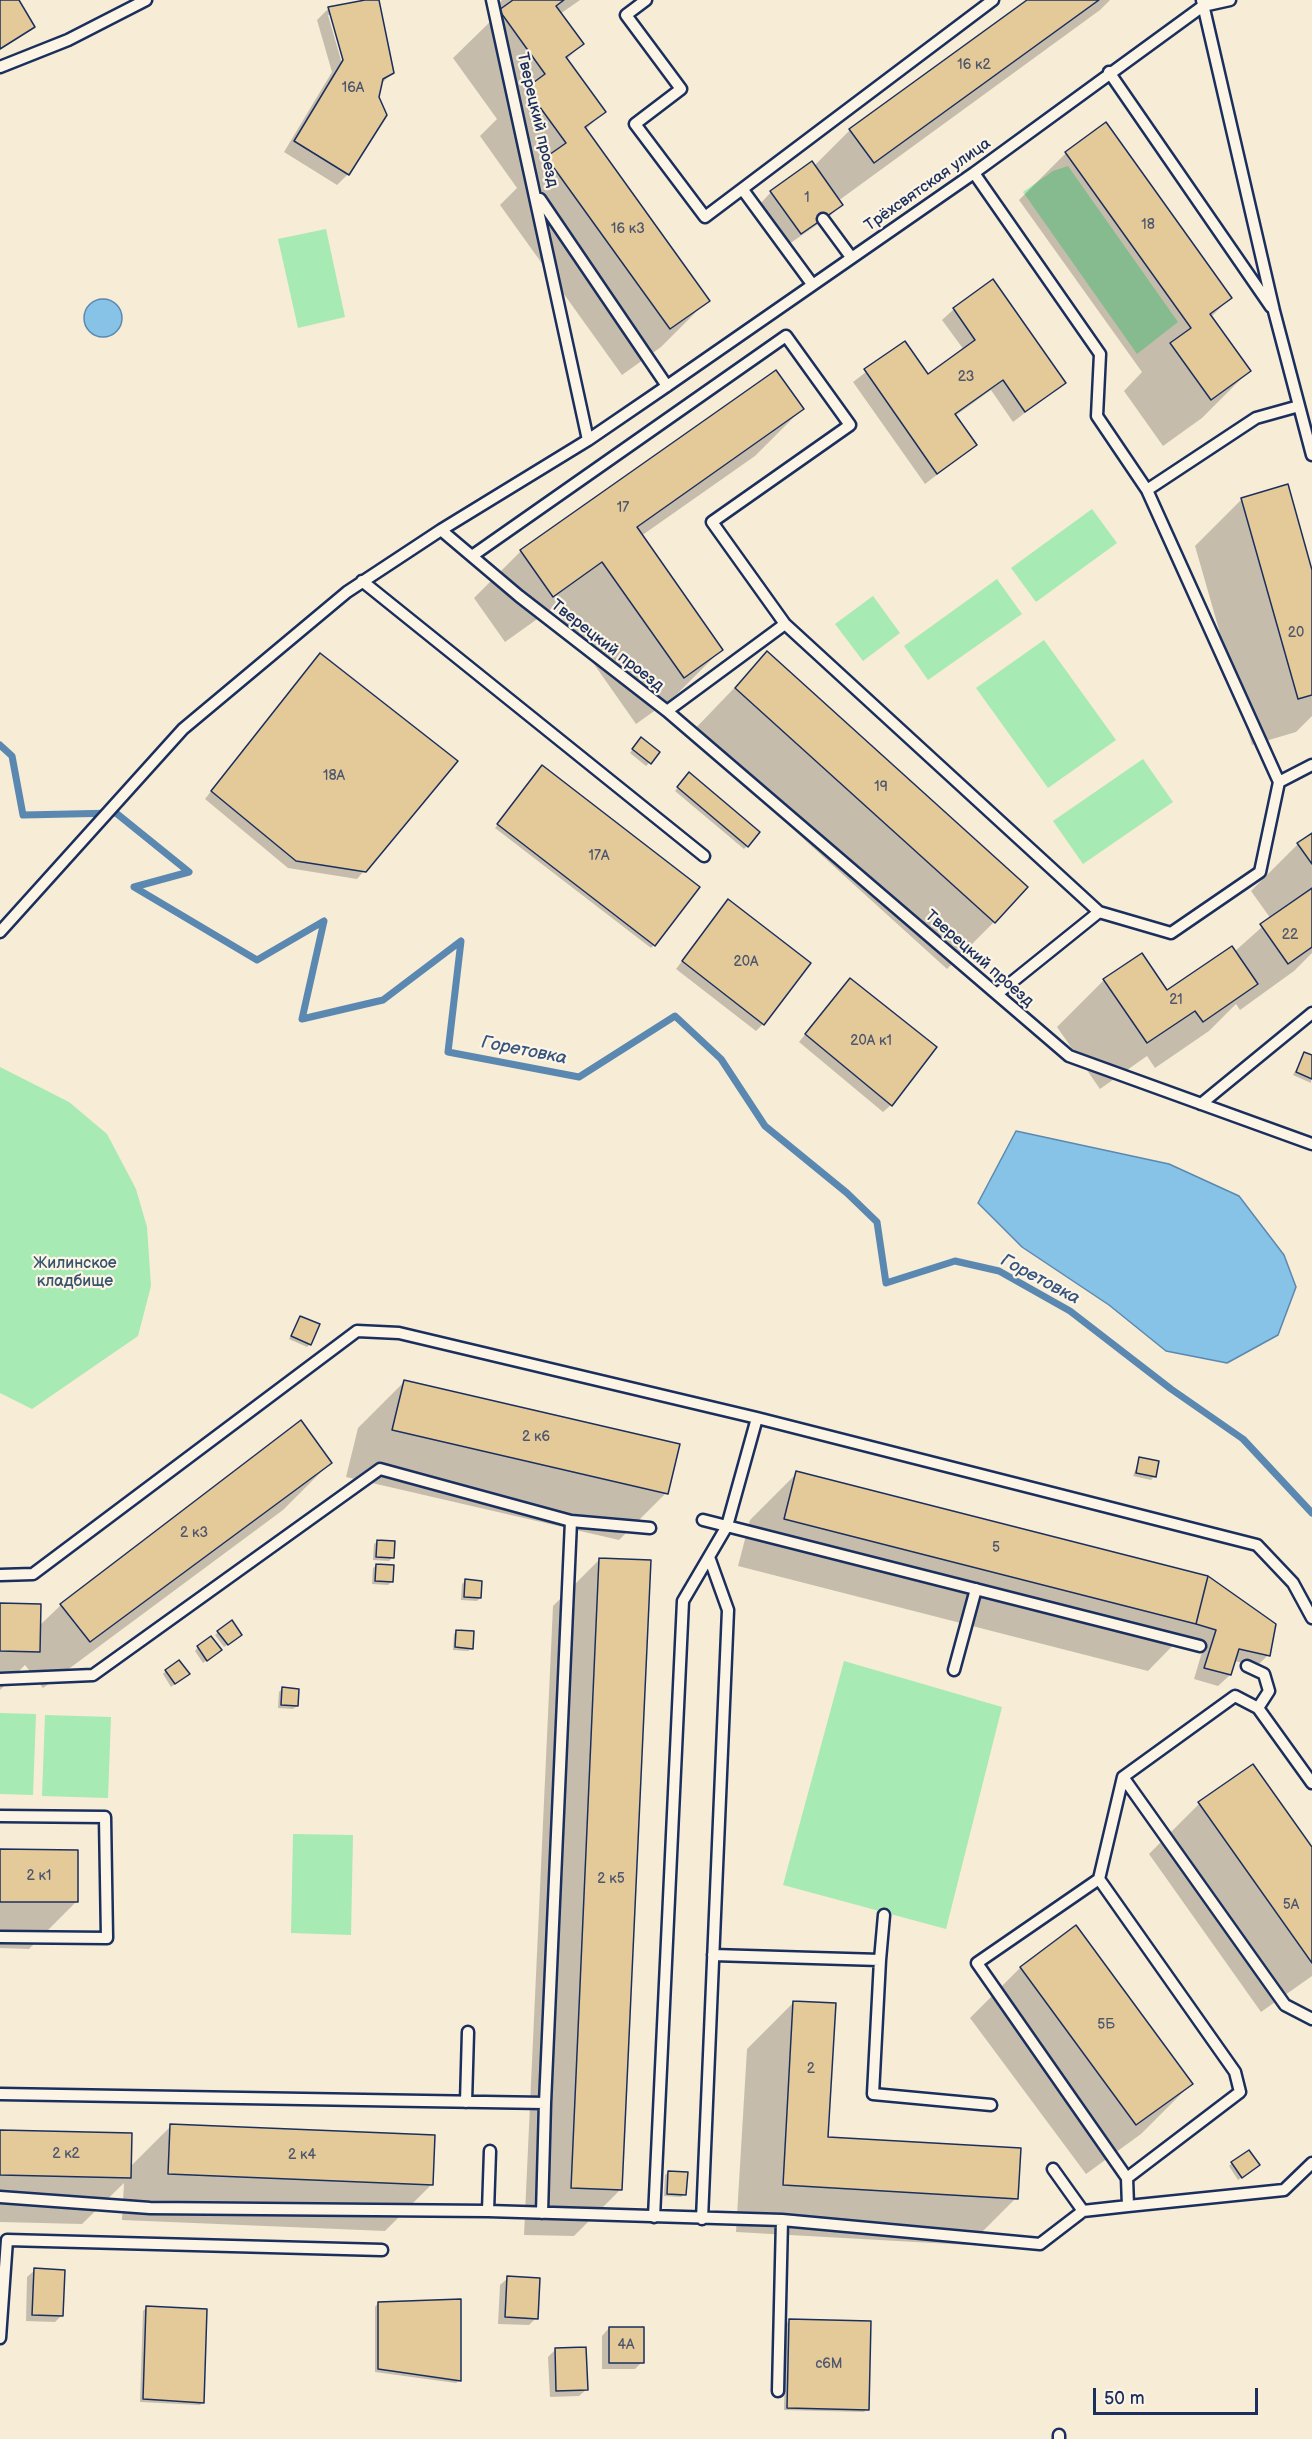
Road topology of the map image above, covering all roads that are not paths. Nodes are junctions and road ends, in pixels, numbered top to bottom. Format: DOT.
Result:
graph roads {
  1 [pos="146,0"];
  2 [pos="492,0"];
  3 [pos="646,0"];
  4 [pos="993,0"];
  5 [pos="1230,0"];
  6 [pos="1203,3"];
  7 [pos="1,69"];
  8 [pos="1109,72"];
  9 [pos="974,173"];
  10 [pos="743,190"];
  11 [pos="537,193"];
  12 [pos="824,219"];
  13 [pos="851,257"];
  14 [pos="812,284"];
  15 [pos="1274,311"];
  16 [pos="667,386"];
  17 [pos="1299,406"];
  18 [pos="588,440"];
  19 [pos="1312,455"];
  20 [pos="1147,490"];
  21 [pos="441,530"];
  22 [pos="472,556"];
  23 [pos="362,581"];
  24 [pos="785,624"];
  25 [pos="667,711"];
  26 [pos="1312,765"];
  27 [pos="1279,782"];
  28 [pos="704,856"];
  29 [pos="1099,912"];
  30 [pos="0,932"];
  31 [pos="997,994"];
  32 [pos="1312,1013"];
  33 [pos="1201,1104"];
  34 [pos="1312,1144"];
  35 [pos="758,1418"];
  36 [pos="703,1520"];
  37 [pos="571,1521"];
  38 [pos="727,1526"];
  39 [pos="650,1527"];
  40 [pos="709,1557"];
  41 [pos="0,1575"];
  42 [pos="976,1589"];
  43 [pos="1312,1618"];
  44 [pos="1200,1646"];
  45 [pos="1247,1666"];
  46 [pos="954,1670"];
  47 [pos="0,1679"];
  48 [pos="1258,1708"];
  49 [pos="1123,1777"];
  50 [pos="1312,1783"];
  51 [pos="0,1816"];
  52 [pos="1099,1879"];
  53 [pos="884,1915"];
  54 [pos="0,1936"];
  55 [pos="713,1955"];
  56 [pos="880,1960"];
  57 [pos="1312,2019"];
  58 [pos="468,2032"];
  59 [pos="0,2094"];
  60 [pos="466,2102"];
  61 [pos="545,2103"];
  62 [pos="991,2105"];
  63 [pos="490,2151"];
  64 [pos="1312,2163"];
  65 [pos="1053,2169"];
  66 [pos="1127,2178"];
  67 [pos="0,2197"];
  68 [pos="1128,2206"];
  69 [pos="488,2211"];
  70 [pos="1083,2211"];
  71 [pos="542,2213"];
  72 [pos="654,2217"];
  73 [pos="702,2219"];
  74 [pos="782,2220"];
  75 [pos="382,2250"];
  76 [pos="0,2338"];
  77 [pos="778,2391"];
  1 -- 7 [label="lane"];
  2 -- 11 [label="lane, Тверецкий проезд"];
  3 -- 10 [label="lane"];
  4 -- 10 [label="lane"];
  5 -- 6 [label="lane"];
  6 -- 8 [label="lane, Трёхсвятская улица"];
  6 -- 15 [label="lane"];
  8 -- 9 [label="lane, Трёхсвятская улица"];
  8 -- 15 [label="lane"];
  9 -- 13 [label="lane, Трёхсвятская улица"];
  9 -- 20 [label="lane"];
  10 -- 14 [label="lane"];
  11 -- 16 [label="lane, Тверецкий проезд"];
  11 -- 18 [label="lane"];
  12 -- 13 [label="lane"];
  13 -- 14 [label="lane, Трёхсвятская улица"];
  14 -- 16 [label="lane, Трёхсвятская улица"];
  15 -- 17 [label="lane"];
  16 -- 18 [label="lane"];
  17 -- 19 [label="lane"];
  17 -- 20 [label="lane"];
  18 -- 21 [label="lane"];
  20 -- 27 [label="lane"];
  21 -- 22 [label="lane, Тверецкий проезд"];
  21 -- 23 [label="lane"];
  22 -- 24 [label="lane"];
  22 -- 25 [label="lane, Тверецкий проезд"];
  23 -- 28 [label="lane"];
  23 -- 30 [label="lane"];
  24 -- 25 [label="lane"];
  24 -- 29 [label="lane"];
  25 -- 31 [label="lane, Тверецкий проезд"];
  26 -- 27 [label="lane"];
  27 -- 29 [label="lane"];
  29 -- 31 [label="lane"];
  31 -- 33 [label="lane, Тверецкий проезд"];
  32 -- 33 [label="lane"];
  33 -- 34 [label="lane, Тверецкий проезд"];
  35 -- 38 [label="lane"];
  35 -- 41 [label="lane"];
  35 -- 43 [label="lane"];
  36 -- 38 [label="lane"];
  37 -- 39 [label="lane"];
  37 -- 47 [label="lane"];
  37 -- 61 [label="lane"];
  38 -- 40 [label="lane"];
  38 -- 42 [label="lane"];
  40 -- 55 [label="lane"];
  40 -- 72 [label="lane"];
  42 -- 44 [label="lane"];
  42 -- 46 [label="lane"];
  45 -- 48 [label="lane"];
  48 -- 49 [label="lane"];
  48 -- 50 [label="lane"];
  49 -- 52 [label="lane"];
  49 -- 57 [label="lane"];
  51 -- 54 [label="lane"];
  52 -- 66 [label="lane"];
  52 -- 66 [label="lane"];
  53 -- 56 [label="lane"];
  55 -- 56 [label="lane"];
  55 -- 73 [label="lane"];
  56 -- 62 [label="lane"];
  58 -- 60 [label="lane"];
  59 -- 60 [label="lane"];
  60 -- 61 [label="lane"];
  61 -- 71 [label="lane"];
  63 -- 69 [label="lane"];
  64 -- 68 [label="lane"];
  65 -- 70 [label="lane"];
  66 -- 68 [label="lane"];
  67 -- 69 [label="lane"];
  68 -- 70 [label="lane"];
  69 -- 71 [label="lane"];
  70 -- 74 [label="lane"];
  71 -- 72 [label="lane"];
  72 -- 73 [label="lane"];
  73 -- 74 [label="lane"];
  74 -- 77 [label="lane"];
  75 -- 76 [label="lane"];
}
